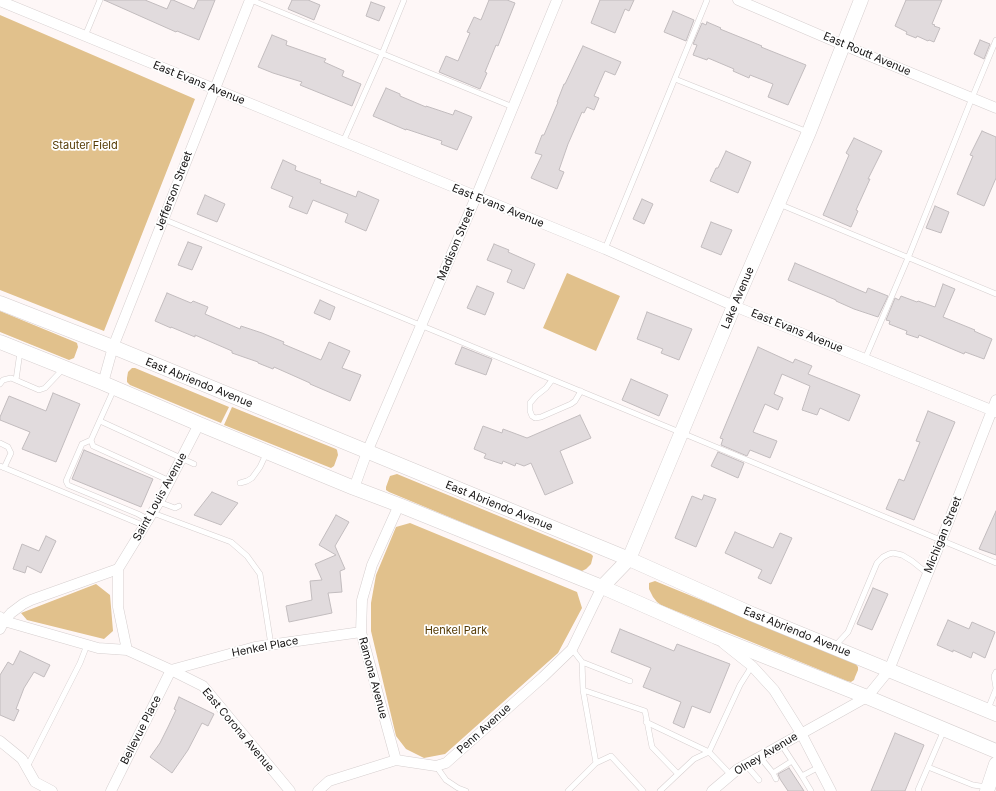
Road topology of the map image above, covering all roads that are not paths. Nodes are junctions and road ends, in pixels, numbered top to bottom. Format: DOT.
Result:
graph roads {
  1 [pos="100,0"];
  2 [pos="251,0"];
  3 [pos="404,0"];
  4 [pos="557,0"];
  5 [pos="707,0"];
  6 [pos="738,0"];
  7 [pos="861,0"];
  8 [pos="0,1"];
  9 [pos="85,36"];
  10 [pos="996,40"];
  11 [pos="843,45"];
  12 [pos="382,54"];
  13 [pos="675,80"];
  14 [pos="214,89"];
  15 [pos="972,98"];
  16 [pos="513,107"];
  17 [pos="996,108"];
  18 [pos="809,132"];
  19 [pos="343,142"];
  20 [pos="476,196"];
  21 [pos="778,203"];
  22 [pos="163,219"];
  23 [pos="605,249"];
  24 [pos="908,258"];
  25 [pos="996,294"];
  26 [pos="0,303"];
  27 [pos="734,306"];
  28 [pos="421,326"];
  29 [pos="0,342"];
  30 [pos="113,347"];
  31 [pos="20,350"];
  32 [pos="865,359"];
  33 [pos="65,368"];
  34 [pos="16,380"];
  35 [pos="552,380"];
  36 [pos="0,384"];
  37 [pos="109,385"];
  38 [pos="581,392"];
  39 [pos="996,400"];
  40 [pos="994,411"];
  41 [pos="100,420"];
  42 [pos="199,424"];
  43 [pos="682,433"];
  44 [pos="91,440"];
  45 [pos="0,443"];
  46 [pos="267,452"];
  47 [pos="367,452"];
  48 [pos="182,458"];
  49 [pos="194,464"];
  50 [pos="2,467"];
  51 [pos="170,481"];
  52 [pos="240,483"];
  53 [pos="354,488"];
  54 [pos="159,502"];
  55 [pos="399,505"];
  56 [pos="179,506"];
  57 [pos="149,520"];
  58 [pos="941,541"];
  59 [pos="629,559"];
  60 [pos="996,563"];
  61 [pos="118,569"];
  62 [pos="928,574"];
  63 [pos="602,587"];
  64 [pos="1,622"];
  65 [pos="361,632"];
  66 [pos="716,638"];
  67 [pos="87,645"];
  68 [pos="271,645"];
  69 [pos="834,647"];
  70 [pos="572,649"];
  71 [pos="127,650"];
  72 [pos="582,662"];
  73 [pos="752,666"];
  74 [pos="171,670"];
  75 [pos="889,670"];
  76 [pos="996,672"];
  77 [pos="630,680"];
  78 [pos="996,689"];
  79 [pos="584,690"];
  80 [pos="867,697"];
  81 [pos="992,712"];
  82 [pos="646,722"];
  83 [pos="945,729"];
  84 [pos="801,733"];
  85 [pos="0,741"];
  86 [pos="781,744"];
  87 [pos="996,751"];
  88 [pos="709,752"];
  89 [pos="760,756"];
  90 [pos="396,760"];
  91 [pos="792,761"];
  92 [pos="596,763"];
  93 [pos="996,764"];
  94 [pos="746,765"];
  95 [pos="436,766"];
  96 [pos="27,767"];
  97 [pos="819,767"];
  98 [pos="928,767"];
  99 [pos="678,774"];
  100 [pos="773,774"];
  101 [pos="731,775"];
  102 [pos="802,776"];
  103 [pos="776,779"];
  104 [pos="759,780"];
  105 [pos="33,786"];
  106 [pos="987,789"];
  107 [pos="52,791"];
  108 [pos="111,791"];
  109 [pos="290,791"];
  110 [pos="318,791"];
  111 [pos="466,791"];
  112 [pos="568,791"];
  113 [pos="643,791"];
  114 [pos="660,791"];
  115 [pos="712,791"];
  116 [pos="811,791"];
  117 [pos="831,791"];
  118 [pos="919,791"];
  1 -- 9 [label="lane"];
  2 -- 12 [label="lane"];
  2 -- 14 [label="street, Jefferson Street"];
  3 -- 12 [label="lane"];
  4 -- 16 [label="street, Madison Street"];
  5 -- 13 [label="lane"];
  6 -- 11 [label="street, East Routt Avenue"];
  7 -- 11 [label="main road, Lake Avenue"];
  8 -- 9 [label="street, East Evans Avenue"];
  9 -- 14 [label="street, East Evans Avenue"];
  10 -- 15 [label="lane"];
  11 -- 15 [label="street, East Routt Avenue"];
  11 -- 18 [label="main road, Lake Avenue"];
  12 -- 16 [label="lane"];
  12 -- 19 [label="lane"];
  13 -- 18 [label="lane"];
  13 -- 23 [label="lane"];
  14 -- 19 [label="street, East Evans Avenue"];
  14 -- 22 [label="street, Jefferson Street"];
  15 -- 17 [label="street, East Routt Avenue"];
  15 -- 24 [label="lane"];
  16 -- 20 [label="street, Madison Street"];
  18 -- 21 [label="main road, Lake Avenue"];
  19 -- 20 [label="street, East Evans Avenue"];
  20 -- 23 [label="street, East Evans Avenue"];
  20 -- 28 [label="street, Madison Street"];
  21 -- 24 [label="lane"];
  21 -- 27 [label="main road, Lake Avenue"];
  22 -- 28 [label="lane"];
  22 -- 30 [label="street, Jefferson Street"];
  23 -- 27 [label="street, East Evans Avenue"];
  24 -- 25 [label="lane"];
  24 -- 32 [label="lane"];
  26 -- 30 [label="main road, East Abriendo Avenue"];
  27 -- 32 [label="street, East Evans Avenue"];
  27 -- 43 [label="main road, Lake Avenue"];
  28 -- 35 [label="lane"];
  28 -- 47 [label="street, Madison Street"];
  29 -- 31 [label="main road"];
  30 -- 37 [label="street, Jefferson Street"];
  30 -- 47 [label="main road, East Abriendo Avenue"];
  31 -- 33 [label="main road"];
  31 -- 34 [label="lane"];
  32 -- 40 [label="street, East Evans Avenue"];
  33 -- 34 [label="lane"];
  33 -- 37 [label="main road"];
  34 -- 36 [label="lane"];
  35 -- 38 [label="lane"];
  35 -- 38 [label="lane"];
  37 -- 41 [label="lane"];
  37 -- 42 [label="main road"];
  38 -- 43 [label="lane"];
  39 -- 40 [label="street, Michigan Street"];
  40 -- 58 [label="street, Michigan Street"];
  41 -- 44 [label="lane"];
  41 -- 48 [label="lane"];
  42 -- 46 [label="main road"];
  42 -- 48 [label="street, Saint Louis Avenue"];
  43 -- 58 [label="lane"];
  43 -- 59 [label="main road, Lake Avenue"];
  44 -- 51 [label="lane"];
  44 -- 57 [label="lane"];
  45 -- 50 [label="lane"];
  46 -- 52 [label="lane"];
  46 -- 53 [label="main road"];
  47 -- 53 [label="street, Madison Street"];
  47 -- 59 [label="main road, East Abriendo Avenue"];
  48 -- 49 [label="lane"];
  48 -- 51 [label="street, Saint Louis Avenue"];
  50 -- 57 [label="lane"];
  51 -- 54 [label="street, Saint Louis Avenue"];
  53 -- 55 [label="main road"];
  54 -- 56 [label="lane"];
  54 -- 57 [label="street, Saint Louis Avenue"];
  55 -- 63 [label="main road"];
  55 -- 65 [label="street, Ramona Avenue"];
  57 -- 61 [label="street, Saint Louis Avenue"];
  57 -- 68 [label="lane"];
  58 -- 60 [label="lane"];
  58 -- 62 [label="street, Michigan Street"];
  59 -- 63 [label="main road, Lake Avenue"];
  59 -- 69 [label="main road, East Abriendo Avenue"];
  61 -- 64 [label="street"];
  61 -- 71 [label="street"];
  62 -- 69 [label="lane"];
  62 -- 75 [label="street, Michigan Street"];
  63 -- 66 [label="main road"];
  63 -- 70 [label="street, Penn Avenue"];
  64 -- 67 [label="street, East Corona Avenue"];
  65 -- 68 [label="street, Henkel Place"];
  65 -- 90 [label="street, Ramona Avenue"];
  66 -- 73 [label="street, Olney Avenue"];
  66 -- 80 [label="main road"];
  67 -- 71 [label="street, East Corona Avenue"];
  67 -- 96 [label="lane"];
  68 -- 74 [label="street, Henkel Place"];
  69 -- 75 [label="main road, East Abriendo Avenue"];
  70 -- 72 [label="lane"];
  70 -- 95 [label="street, Penn Avenue"];
  71 -- 74 [label="street, East Corona Avenue"];
  72 -- 77 [label="lane"];
  72 -- 79 [label="lane"];
  73 -- 84 [label="street, Olney Avenue"];
  73 -- 88 [label="lane"];
  74 -- 108 [label="street, Bellevue Place"];
  74 -- 109 [label="street, East Corona Avenue"];
  75 -- 80 [label="street, Olney Avenue"];
  75 -- 81 [label="main road, East Abriendo Avenue"];
  76 -- 78 [label="lane"];
  78 -- 81 [label="lane"];
  79 -- 82 [label="lane"];
  79 -- 92 [label="lane"];
  80 -- 83 [label="main road"];
  80 -- 84 [label="street, Olney Avenue"];
  82 -- 88 [label="lane"];
  82 -- 99 [label="lane"];
  83 -- 87 [label="main road"];
  83 -- 98 [label="lane"];
  84 -- 86 [label="street, Olney Avenue"];
  84 -- 97 [label="street"];
  85 -- 96 [label="street"];
  86 -- 89 [label="street, Olney Avenue"];
  86 -- 91 [label="lane"];
  88 -- 99 [label="lane"];
  88 -- 101 [label="lane"];
  89 -- 94 [label="street, Olney Avenue"];
  89 -- 100 [label="lane"];
  90 -- 95 [label="street"];
  90 -- 110 [label="street"];
  91 -- 100 [label="lane"];
  91 -- 102 [label="lane"];
  92 -- 112 [label="lane"];
  92 -- 113 [label="lane"];
  93 -- 106 [label="main road"];
  94 -- 101 [label="street, Olney Avenue"];
  94 -- 104 [label="lane"];
  95 -- 111 [label="lane"];
  96 -- 105 [label="street"];
  97 -- 102 [label="lane"];
  97 -- 117 [label="street"];
  98 -- 106 [label="lane"];
  98 -- 118 [label="lane"];
  99 -- 114 [label="lane"];
  100 -- 103 [label="lane"];
  101 -- 115 [label="street, Olney Avenue"];
  102 -- 116 [label="lane"];
  105 -- 107 [label="street"];
}
